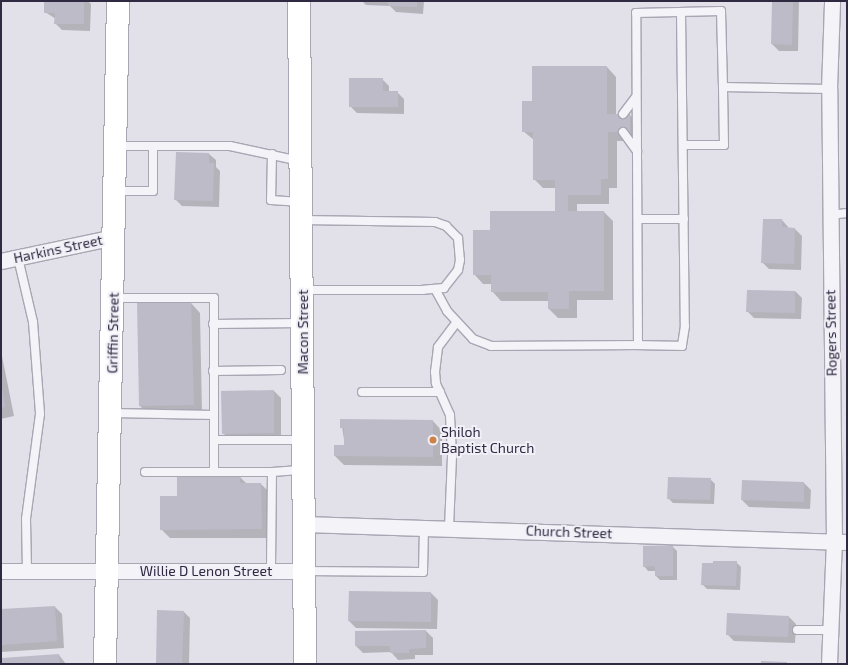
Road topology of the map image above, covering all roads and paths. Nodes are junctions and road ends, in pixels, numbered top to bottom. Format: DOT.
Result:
graph roads {
  1 [pos="118,1"];
  2 [pos="300,1"];
  3 [pos="832,1"];
  4 [pos="681,12"];
  5 [pos="724,87"];
  6 [pos="829,89"];
  7 [pos="636,98"];
  8 [pos="623,114"];
  9 [pos="623,132"];
  10 [pos="683,145"];
  11 [pos="116,146"];
  12 [pos="153,146"];
  13 [pos="637,151"];
  14 [pos="272,154"];
  15 [pos="301,161"];
  16 [pos="115,191"];
  17 [pos="302,211"];
  18 [pos="847,213"];
  19 [pos="830,215"];
  20 [pos="638,219"];
  21 [pos="684,219"];
  22 [pos="114,237"];
  23 [pos="18,258"];
  24 [pos="1,261"];
  25 [pos="435,289"];
  26 [pos="302,290"];
  27 [pos="113,298"];
  28 [pos="457,322"];
  29 [pos="303,323"];
  30 [pos="213,324"];
  31 [pos="638,345"];
  32 [pos="213,370"];
  33 [pos="281,370"];
  34 [pos="362,392"];
  35 [pos="440,392"];
  36 [pos="111,413"];
  37 [pos="214,415"];
  38 [pos="214,440"];
  39 [pos="304,440"];
  40 [pos="304,470"];
  41 [pos="145,472"];
  42 [pos="214,472"];
  43 [pos="272,472"];
  44 [pos="304,524"];
  45 [pos="424,527"];
  46 [pos="449,528"];
  47 [pos="840,542"];
  48 [pos="109,570"];
  49 [pos="1,571"];
  50 [pos="27,571"];
  51 [pos="271,571"];
  52 [pos="304,571"];
  53 [pos="797,630"];
  54 [pos="830,630"];
  55 [pos="105,664"];
  56 [pos="305,664"];
  57 [pos="829,664"];
  1 -- 11 [label="main road, Griffin Street"];
  2 -- 15 [label="main road, Macon Street"];
  3 -- 6 [label="street, Rogers Street"];
  4 -- 5 [label="lane"];
  4 -- 7 [label="lane"];
  4 -- 10 [label="lane"];
  5 -- 6 [label="lane"];
  5 -- 10 [label="lane"];
  6 -- 19 [label="street, Rogers Street"];
  7 -- 8 [label="lane"];
  7 -- 13 [label="lane"];
  9 -- 13 [label="lane"];
  10 -- 21 [label="lane"];
  11 -- 12 [label="lane"];
  11 -- 16 [label="main road, Griffin Street"];
  12 -- 14 [label="lane"];
  12 -- 16 [label="lane"];
  13 -- 20 [label="lane"];
  14 -- 15 [label="lane"];
  14 -- 17 [label="lane"];
  15 -- 17 [label="main road, Macon Street"];
  16 -- 22 [label="main road, Griffin Street"];
  17 -- 25 [label="lane"];
  17 -- 26 [label="main road, Macon Street"];
  18 -- 19 [label="lane"];
  19 -- 47 [label="street, Rogers Street"];
  20 -- 21 [label="lane"];
  20 -- 31 [label="lane"];
  21 -- 31 [label="lane"];
  22 -- 23 [label="street, Harkins Street"];
  22 -- 27 [label="main road, Griffin Street"];
  23 -- 24 [label="street, Harkins Street"];
  23 -- 50 [label="lane"];
  25 -- 26 [label="lane"];
  25 -- 28 [label="lane"];
  26 -- 29 [label="main road, Macon Street"];
  27 -- 30 [label="lane"];
  27 -- 36 [label="main road, Griffin Street"];
  28 -- 31 [label="lane"];
  28 -- 35 [label="lane"];
  29 -- 30 [label="lane"];
  29 -- 39 [label="main road, Macon Street"];
  30 -- 32 [label="lane"];
  32 -- 33 [label="lane"];
  32 -- 37 [label="lane"];
  34 -- 35 [label="lane"];
  35 -- 46 [label="lane"];
  36 -- 37 [label="lane"];
  36 -- 48 [label="main road, Griffin Street"];
  37 -- 38 [label="lane"];
  38 -- 39 [label="lane"];
  38 -- 42 [label="lane"];
  39 -- 40 [label="main road, Macon Street"];
  40 -- 43 [label="lane"];
  40 -- 44 [label="main road, Macon Street"];
  41 -- 42 [label="lane"];
  42 -- 43 [label="lane"];
  43 -- 51 [label="lane"];
  44 -- 45 [label="street, Church Street"];
  44 -- 52 [label="main road, Macon Street"];
  45 -- 46 [label="street, Church Street"];
  45 -- 52 [label="lane"];
  46 -- 47 [label="street, Church Street"];
  47 -- 54 [label="street, Rogers Street"];
  48 -- 50 [label="street, Willie D Lenon Street"];
  48 -- 51 [label="street, Willie D Lenon Street"];
  48 -- 55 [label="main road, Griffin Street"];
  49 -- 50 [label="street, Willie D Lenon Street"];
  51 -- 52 [label="street, Willie D Lenon Street"];
  52 -- 56 [label="main road, Macon Street"];
  53 -- 54 [label="lane"];
  54 -- 57 [label="street, Rogers Street"];
}
